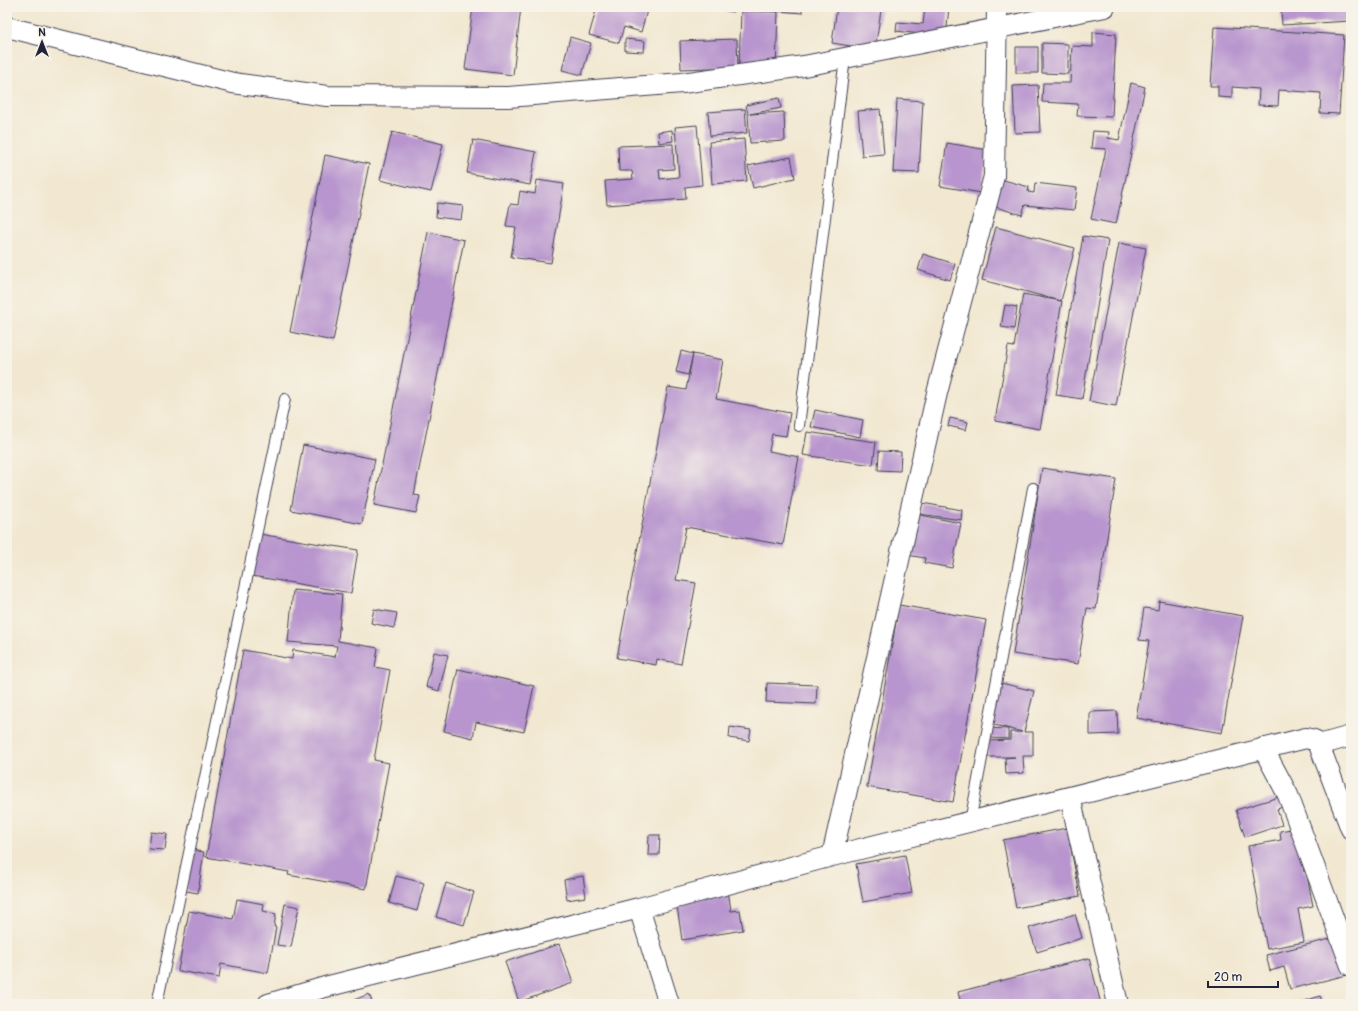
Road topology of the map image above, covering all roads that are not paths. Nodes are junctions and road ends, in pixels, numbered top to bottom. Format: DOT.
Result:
graph roads {
  1 [pos="997,7"];
  2 [pos="1105,7"];
  3 [pos="7,27"];
  4 [pos="996,30"];
  5 [pos="845,58"];
  6 [pos="286,399"];
  7 [pos="799,426"];
  8 [pos="1033,488"];
  9 [pos="1351,736"];
  10 [pos="1319,744"];
  11 [pos="1263,748"];
  12 [pos="1070,797"];
  13 [pos="970,822"];
  14 [pos="1351,830"];
  15 [pos="832,856"];
  16 [pos="639,908"];
  17 [pos="1351,966"];
  18 [pos="312,998"];
  19 [pos="157,1004"];
  20 [pos="268,1004"];
  21 [pos="669,1004"];
  22 [pos="1118,1004"];
  1 -- 4 [label="street"];
  2 -- 4 [label="street"];
  3 -- 5 [label="street"];
  4 -- 5 [label="street"];
  4 -- 15 [label="street"];
  5 -- 7 [label="lane"];
  6 -- 19 [label="lane"];
  8 -- 13 [label="lane"];
  9 -- 10 [label="street"];
  10 -- 11 [label="street"];
  10 -- 14 [label="street"];
  11 -- 12 [label="street"];
  11 -- 17 [label="street"];
  12 -- 13 [label="street"];
  12 -- 22 [label="street"];
  13 -- 15 [label="street"];
  15 -- 16 [label="street"];
  16 -- 18 [label="street"];
  16 -- 21 [label="street"];
  18 -- 20 [label="street"];
}
